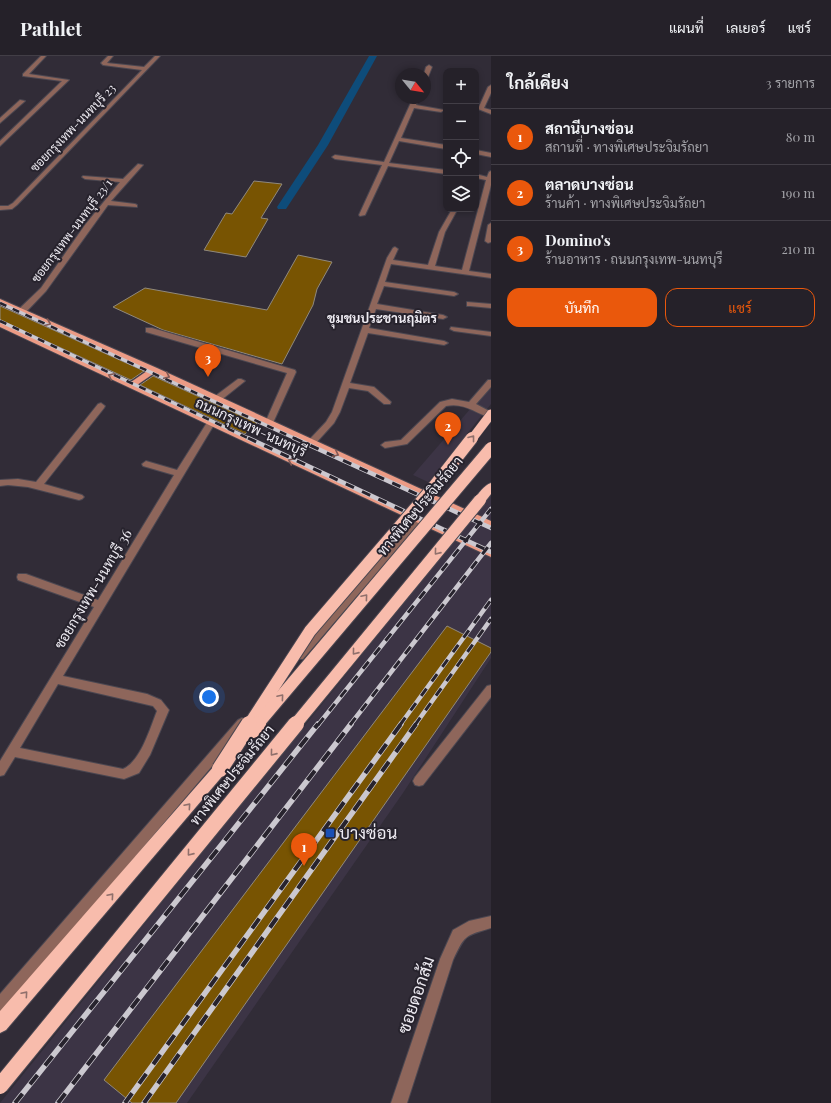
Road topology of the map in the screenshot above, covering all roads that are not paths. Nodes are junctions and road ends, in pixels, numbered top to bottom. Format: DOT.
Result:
graph roads {
  1 [pos="44,56"];
  2 [pos="111,56"];
  3 [pos="158,56"];
  4 [pos="145,69"];
  5 [pos="491,87"];
  6 [pos="22,101"];
  7 [pos="413,106"];
  8 [pos="441,110"];
  9 [pos="491,112"];
  10 [pos="0,121"];
  11 [pos="398,139"];
  12 [pos="0,144"];
  13 [pos="443,146"];
  14 [pos="479,153"];
  15 [pos="491,155"];
  16 [pos="335,157"];
  17 [pos="386,163"];
  18 [pos="140,165"];
  19 [pos="443,172"];
  20 [pos="479,176"];
  21 [pos="490,176"];
  22 [pos="85,177"];
  23 [pos="124,181"];
  24 [pos="107,203"];
  25 [pos="135,206"];
  26 [pos="0,208"];
  27 [pos="453,212"];
  28 [pos="362,215"];
  29 [pos="491,225"];
  30 [pos="475,239"];
  31 [pos="489,241"];
  32 [pos="395,249"];
  33 [pos="388,262"];
  34 [pos="432,268"];
  35 [pos="465,272"];
  36 [pos="491,276"];
  37 [pos="382,284"];
  38 [pos="454,294"];
  39 [pos="0,301"];
  40 [pos="470,304"];
  41 [pos="374,306"];
  42 [pos="491,306"];
  43 [pos="22,311"];
  44 [pos="443,317"];
  45 [pos="0,324"];
  46 [pos="454,329"];
  47 [pos="149,330"];
  48 [pos="366,330"];
  49 [pos="491,334"];
  50 [pos="444,343"];
  51 [pos="154,370"];
  52 [pos="241,381"];
  53 [pos="491,382"];
  54 [pos="132,385"];
  55 [pos="346,385"];
  56 [pos="217,399"];
  57 [pos="387,402"];
  58 [pos="471,405"];
  59 [pos="101,406"];
  60 [pos="491,414"];
  61 [pos="211,423"];
  62 [pos="270,423"];
  63 [pos="312,442"];
  64 [pos="385,445"];
  65 [pos="491,448"];
  66 [pos="491,451"];
  67 [pos="146,464"];
  68 [pos="179,474"];
  69 [pos="0,483"];
  70 [pos="491,486"];
  71 [pos="37,487"];
  72 [pos="79,497"];
  73 [pos="441,503"];
  74 [pos="420,522"];
  75 [pos="491,525"];
  76 [pos="491,554"];
  77 [pos="22,577"];
  78 [pos="100,604"];
  79 [pos="55,678"];
  80 [pos="491,689"];
  81 [pos="12,751"];
  82 [pos="220,769"];
  83 [pos="0,771"];
  84 [pos="419,781"];
  85 [pos="491,922"];
  86 [pos="0,1005"];
  87 [pos="0,1024"];
  88 [pos="0,1086"];
  89 [pos="399,1103"];
  1 -- 12 [label="street"];
  2 -- 4 [label="street"];
  3 -- 4 [label="street, ซอยกรุงเทพ-นนทบุรี 23"];
  4 -- 26 [label="street, ซอยกรุงเทพ-นนทบุรี 23"];
  5 -- 9 [label="street"];
  6 -- 10 [label="street"];
  7 -- 8 [label="street"];
  7 -- 11 [label="street"];
  11 -- 13 [label="street"];
  11 -- 17 [label="street"];
  14 -- 15 [label="street"];
  16 -- 17 [label="street"];
  17 -- 19 [label="street"];
  17 -- 28 [label="street"];
  18 -- 23 [label="street, ซอยกรุงเทพ-นนทบุรี 23/1"];
  20 -- 21 [label="street"];
  21 -- 30 [label="street"];
  22 -- 23 [label="street"];
  23 -- 24 [label="street, ซอยกรุงเทพ-นนทบุรี 23/1"];
  24 -- 25 [label="street"];
  24 -- 43 [label="street, ซอยกรุงเทพ-นนทบุรี 23/1"];
  27 -- 34 [label="street"];
  29 -- 31 [label="street"];
  30 -- 31 [label="street"];
  30 -- 35 [label="street"];
  32 -- 33 [label="street"];
  33 -- 34 [label="street"];
  33 -- 37 [label="street"];
  34 -- 35 [label="street"];
  35 -- 36 [label="street"];
  37 -- 38 [label="street"];
  37 -- 41 [label="street"];
  39 -- 43 [label="main road, ถนนกรุงเทพ-นนทบุรี"];
  40 -- 42 [label="street"];
  41 -- 44 [label="street"];
  41 -- 48 [label="street"];
  43 -- 51 [label="main road, ถนนกรุงเทพ-นนทบุรี, one-way"];
  54 -- 45 [label="main road, ถนนกรุงเทพ-นนทบุรี, one-way"];
  46 -- 49 [label="street"];
  47 -- 62 [label="street"];
  48 -- 50 [label="street"];
  48 -- 55 [label="street"];
  51 -- 54 [label="main road"];
  51 -- 56 [label="main road, ถนนกรุงเทพ-นนทบุรี, one-way"];
  52 -- 56 [label="street"];
  53 -- 58 [label="street"];
  54 -- 61 [label="main road, ถนนกรุงเทพ-นนทบุรี"];
  55 -- 57 [label="street"];
  55 -- 63 [label="street"];
  56 -- 62 [label="main road, ถนนกรุงเทพ-นนทบุรี"];
  58 -- 60 [label="street"];
  58 -- 64 [label="street"];
  59 -- 71 [label="street"];
  82 -- 60 [label="highway, one-way, bridge"];
  61 -- 68 [label="street, ซอยกรุงเทพ-นนทบุรี 36"];
  74 -- 61 [label="main road, ถนนกรุงเทพ-นนทบุรี, one-way"];
  62 -- 63 [label="main road, ถนนกรุงเทพ-นนทบุรี"];
  63 -- 73 [label="main road, ถนนกรุงเทพ-นนทบุรี, one-way"];
  82 -- 65 [label="highway, ทางพิเศษประจิมรัถยา, one-way, bridge"];
  66 -- 73 [label="main road"];
  67 -- 68 [label="street"];
  68 -- 78 [label="street, ซอยกรุงเทพ-นนทบุรี 36"];
  69 -- 71 [label="street"];
  70 -- 88 [label="highway, ทางพิเศษประจิมรัถยา, one-way, bridge"];
  71 -- 72 [label="street"];
  73 -- 74 [label="main road"];
  73 -- 75 [label="main road, ถนนกรุงเทพ-นนทบุรี"];
  74 -- 76 [label="main road, ถนนกรุงเทพ-นนทบุรี"];
  74 -- 86 [label="street"];
  77 -- 78 [label="street"];
  78 -- 79 [label="street, ซอยกรุงเทพ-นนทบุรี 36"];
  79 -- 81 [label="street, ซอยกรุงเทพ-นนทบุรี 36"];
  79 -- 81 [label="street"];
  80 -- 84 [label="street"];
  81 -- 83 [label="street, ซอยกรุงเทพ-นนทบุรี 36"];
  87 -- 82 [label="highway, ทางพิเศษประจิมรัถยา, one-way"];
  85 -- 89 [label="street, ซอยดอกส้ม"];
}
